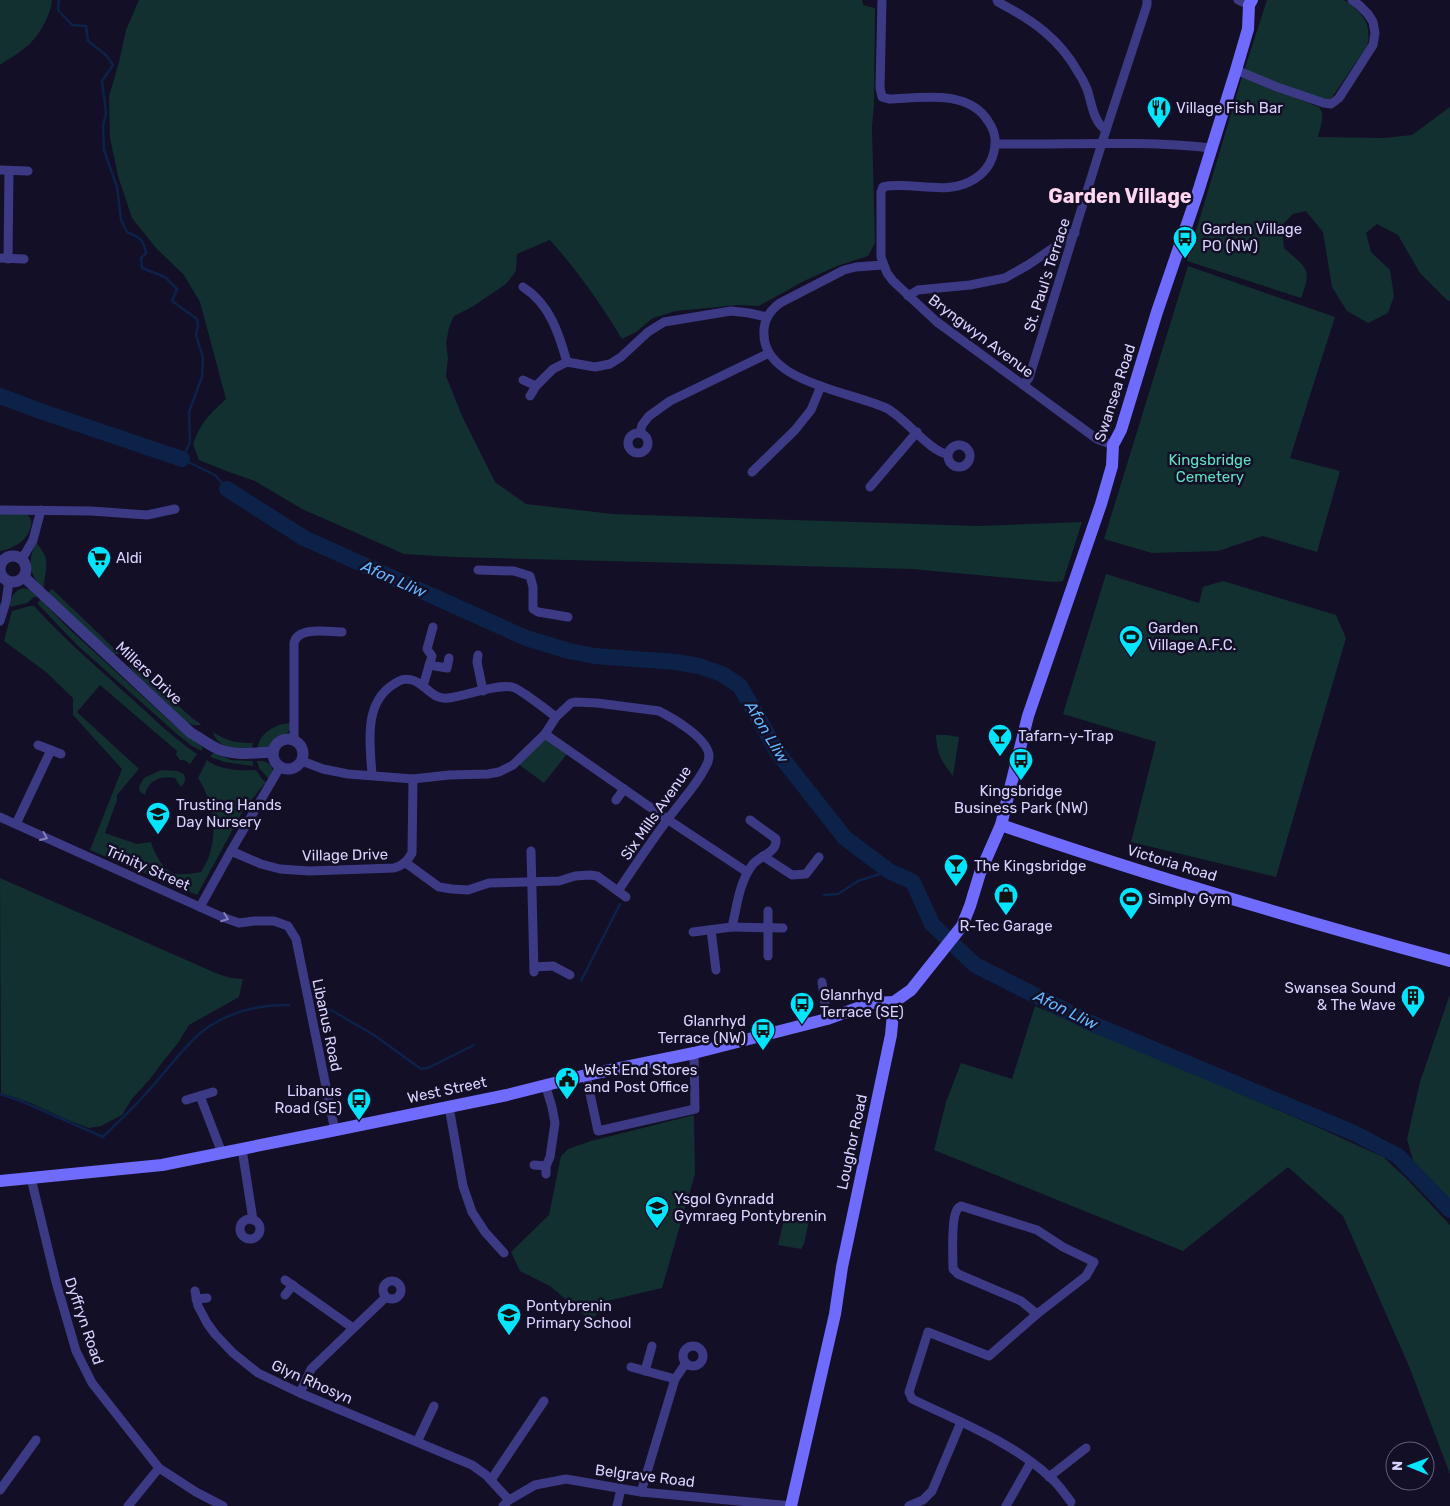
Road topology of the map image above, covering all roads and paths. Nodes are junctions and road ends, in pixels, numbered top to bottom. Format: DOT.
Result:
graph roads {
  1 [pos="882,0"];
  2 [pos="997,0"];
  3 [pos="1148,0"];
  4 [pos="1352,0"];
  5 [pos="1246,2"];
  6 [pos="1236,70"];
  7 [pos="1106,130"];
  8 [pos="995,144"];
  9 [pos="1102,144"];
  10 [pos="1211,148"];
  11 [pos="5,170"];
  12 [pos="28,171"];
  13 [pos="1075,233"];
  14 [pos="4,258"];
  15 [pos="24,259"];
  16 [pos="883,265"];
  17 [pos="523,287"];
  18 [pos="908,296"];
  19 [pos="767,317"];
  20 [pos="769,352"];
  21 [pos="567,362"];
  22 [pos="523,380"];
  23 [pos="536,386"];
  24 [pos="821,386"];
  25 [pos="1023,386"];
  26 [pos="530,396"];
  27 [pos="917,432"];
  28 [pos="640,433"];
  29 [pos="1113,445"];
  30 [pos="948,454"];
  31 [pos="752,472"];
  32 [pos="870,487"];
  33 [pos="175,509"];
  34 [pos="0,510"];
  35 [pos="41,510"];
  36 [pos="22,559"];
  37 [pos="0,566"];
  38 [pos="478,570"];
  39 [pos="24,577"];
  40 [pos="9,581"];
  41 [pos="568,617"];
  42 [pos="0,621"];
  43 [pos="433,627"];
  44 [pos="342,632"];
  45 [pos="478,656"];
  46 [pos="449,658"];
  47 [pos="429,665"];
  48 [pos="423,686"];
  49 [pos="483,691"];
  50 [pos="556,717"];
  51 [pos="545,734"];
  52 [pos="294,740"];
  53 [pos="38,744"];
  54 [pos="51,750"];
  55 [pos="273,752"];
  56 [pos="61,754"];
  57 [pos="302,761"];
  58 [pos="280,767"];
  59 [pos="372,775"];
  60 [pos="413,779"];
  61 [pos="624,789"];
  62 [pos="616,800"];
  63 [pos="0,817"];
  64 [pos="667,819"];
  65 [pos="750,820"];
  66 [pos="16,824"];
  67 [pos="1001,825"];
  68 [pos="231,851"];
  69 [pos="531,851"];
  70 [pos="763,856"];
  71 [pos="819,857"];
  72 [pos="406,863"];
  73 [pos="747,872"];
  74 [pos="532,881"];
  75 [pos="200,907"];
  76 [pos="768,911"];
  77 [pos="288,926"];
  78 [pos="732,927"];
  79 [pos="768,928"];
  80 [pos="783,928"];
  81 [pos="711,930"];
  82 [pos="693,932"];
  83 [pos="768,956"];
  84 [pos="1450,960"];
  85 [pos="716,970"];
  86 [pos="570,975"];
  87 [pos="822,982"];
  88 [pos="894,1002"];
  89 [pos="827,1019"];
  90 [pos="694,1053"];
  91 [pos="586,1075"];
  92 [pos="544,1084"];
  93 [pos="213,1092"];
  94 [pos="200,1096"];
  95 [pos="186,1100"];
  96 [pos="449,1106"];
  97 [pos="335,1130"];
  98 [pos="242,1149"];
  99 [pos="222,1153"];
  100 [pos="534,1165"];
  101 [pos="31,1178"];
  102 [pos="0,1181"];
  103 [pos="254,1220"];
  104 [pos="504,1253"];
  105 [pos="286,1295"];
  106 [pos="386,1297"];
  107 [pos="207,1298"];
  108 [pos="1037,1314"];
  109 [pos="353,1328"];
  110 [pos="652,1346"];
  111 [pos="686,1363"];
  112 [pos="631,1367"];
  113 [pos="645,1371"];
  114 [pos="675,1379"];
  115 [pos="300,1393"];
  116 [pos="544,1401"];
  117 [pos="434,1406"];
  118 [pos="961,1422"];
  119 [pos="36,1440"];
  120 [pos="417,1442"];
  121 [pos="1086,1448"];
  122 [pos="1031,1462"];
  123 [pos="159,1468"];
  124 [pos="1050,1477"];
  125 [pos="491,1480"];
  126 [pos="620,1488"];
  127 [pos="0,1490"];
  128 [pos="641,1492"];
  129 [pos="1071,1502"];
  130 [pos="506,1503"];
  131 [pos="128,1506"];
  132 [pos="223,1506"];
  133 [pos="617,1506"];
  134 [pos="792,1506"];
  135 [pos="909,1506"];
  136 [pos="1006,1506"];
  1 -- 8 [label="street"];
  2 -- 7 [label="street"];
  3 -- 7 [label="street, St. Paul's Terrace"];
  4 -- 6 [label="street"];
  5 -- 6 [label="main road, Swansea Road"];
  6 -- 10 [label="main road, Swansea Road"];
  7 -- 9 [label="street, St. Paul's Terrace"];
  8 -- 9 [label="street"];
  8 -- 16 [label="street, Bryngwyn Avenue"];
  9 -- 10 [label="street"];
  9 -- 13 [label="street, St. Paul's Terrace"];
  10 -- 29 [label="main road, Swansea Road"];
  11 -- 12 [label="street"];
  11 -- 14 [label="street"];
  13 -- 18 [label="street"];
  13 -- 25 [label="street, St. Paul's Terrace"];
  14 -- 15 [label="street"];
  16 -- 18 [label="street, Bryngwyn Avenue"];
  16 -- 19 [label="street"];
  17 -- 21 [label="street"];
  18 -- 25 [label="street, Bryngwyn Avenue"];
  19 -- 20 [label="street"];
  19 -- 21 [label="street"];
  20 -- 24 [label="street"];
  20 -- 28 [label="street"];
  21 -- 23 [label="street"];
  22 -- 23 [label="street"];
  23 -- 26 [label="street"];
  24 -- 27 [label="street"];
  24 -- 31 [label="street"];
  25 -- 29 [label="street, Bryngwyn Avenue"];
  27 -- 30 [label="street"];
  27 -- 32 [label="street"];
  29 -- 67 [label="main road, Swansea Road"];
  33 -- 35 [label="street"];
  34 -- 35 [label="street"];
  35 -- 36 [label="street"];
  36 -- 37 [label="street"];
  36 -- 39 [label="street"];
  37 -- 40 [label="street"];
  38 -- 41 [label="street"];
  39 -- 40 [label="street"];
  39 -- 55 [label="street, Millers Drive"];
  40 -- 42 [label="street"];
  43 -- 47 [label="street"];
  44 -- 52 [label="street"];
  45 -- 49 [label="street"];
  46 -- 47 [label="street"];
  47 -- 48 [label="street"];
  48 -- 49 [label="street"];
  48 -- 59 [label="street"];
  49 -- 50 [label="street"];
  50 -- 51 [label="street, Six Mills Avenue"];
  50 -- 64 [label="street, Six Mills Avenue"];
  51 -- 60 [label="street, Six Mills Avenue"];
  51 -- 61 [label="street"];
  52 -- 55 [label="street"];
  52 -- 57 [label="street"];
  53 -- 54 [label="street"];
  54 -- 56 [label="street"];
  54 -- 66 [label="street"];
  55 -- 58 [label="street"];
  57 -- 58 [label="street"];
  57 -- 59 [label="street, Six Mills Avenue"];
  58 -- 68 [label="street"];
  59 -- 60 [label="street, Six Mills Avenue"];
  60 -- 72 [label="street, Village Drive"];
  61 -- 62 [label="street"];
  61 -- 64 [label="street"];
  63 -- 66 [label="street, Trinity Street"];
  64 -- 73 [label="street"];
  64 -- 74 [label="street, Six Mills Avenue"];
  65 -- 70 [label="street"];
  66 -- 75 [label="street, Trinity Street, one-way"];
  67 -- 84 [label="main road, Victoria Road"];
  67 -- 88 [label="main road, Swansea Road"];
  68 -- 72 [label="street, Village Drive"];
  68 -- 75 [label="street"];
  69 -- 74 [label="street"];
  70 -- 71 [label="street"];
  70 -- 73 [label="street"];
  72 -- 74 [label="street"];
  73 -- 78 [label="street"];
  74 -- 86 [label="street"];
  75 -- 77 [label="street, Trinity Street, one-way"];
  76 -- 79 [label="street"];
  77 -- 97 [label="street, Libanus Road"];
  78 -- 79 [label="street"];
  78 -- 81 [label="street"];
  79 -- 80 [label="street"];
  79 -- 83 [label="street"];
  81 -- 82 [label="street"];
  81 -- 85 [label="street"];
  87 -- 89 [label="street"];
  88 -- 89 [label="main road, West Street"];
  88 -- 134 [label="main road, Loughor Road"];
  89 -- 90 [label="main road, West Street"];
  90 -- 91 [label="main road, West Street"];
  90 -- 91 [label="street"];
  91 -- 92 [label="main road, West Street"];
  92 -- 96 [label="main road, West Street"];
  92 -- 100 [label="street"];
  93 -- 94 [label="street"];
  94 -- 95 [label="street"];
  94 -- 99 [label="street"];
  96 -- 97 [label="main road, West Street"];
  96 -- 104 [label="street"];
  97 -- 98 [label="main road, West Street"];
  98 -- 99 [label="main road, West Street"];
  98 -- 103 [label="street"];
  99 -- 101 [label="main road, West Street"];
  101 -- 102 [label="main road, West Street"];
  101 -- 123 [label="street, Dyffryn Road"];
  105 -- 109 [label="street"];
  106 -- 109 [label="street"];
  107 -- 115 [label="street, Glyn Rhosyn"];
  108 -- 108 [label="street"];
  108 -- 118 [label="street"];
  109 -- 115 [label="street"];
  110 -- 113 [label="street"];
  111 -- 114 [label="street"];
  112 -- 113 [label="street"];
  113 -- 114 [label="street"];
  114 -- 128 [label="street"];
  115 -- 120 [label="street, Glyn Rhosyn"];
  116 -- 125 [label="street"];
  117 -- 120 [label="street"];
  118 -- 122 [label="street"];
  118 -- 135 [label="street"];
  119 -- 127 [label="street"];
  120 -- 125 [label="street, Glyn Rhosyn"];
  121 -- 124 [label="street"];
  122 -- 124 [label="street"];
  122 -- 136 [label="street"];
  123 -- 131 [label="street"];
  123 -- 132 [label="street, Dyffryn Road"];
  124 -- 129 [label="street"];
  125 -- 130 [label="street, Glyn Rhosyn"];
  126 -- 128 [label="street, Belgrave Road"];
  126 -- 130 [label="street, Belgrave Road"];
  126 -- 133 [label="street"];
  128 -- 134 [label="street, Belgrave Road"];
}
